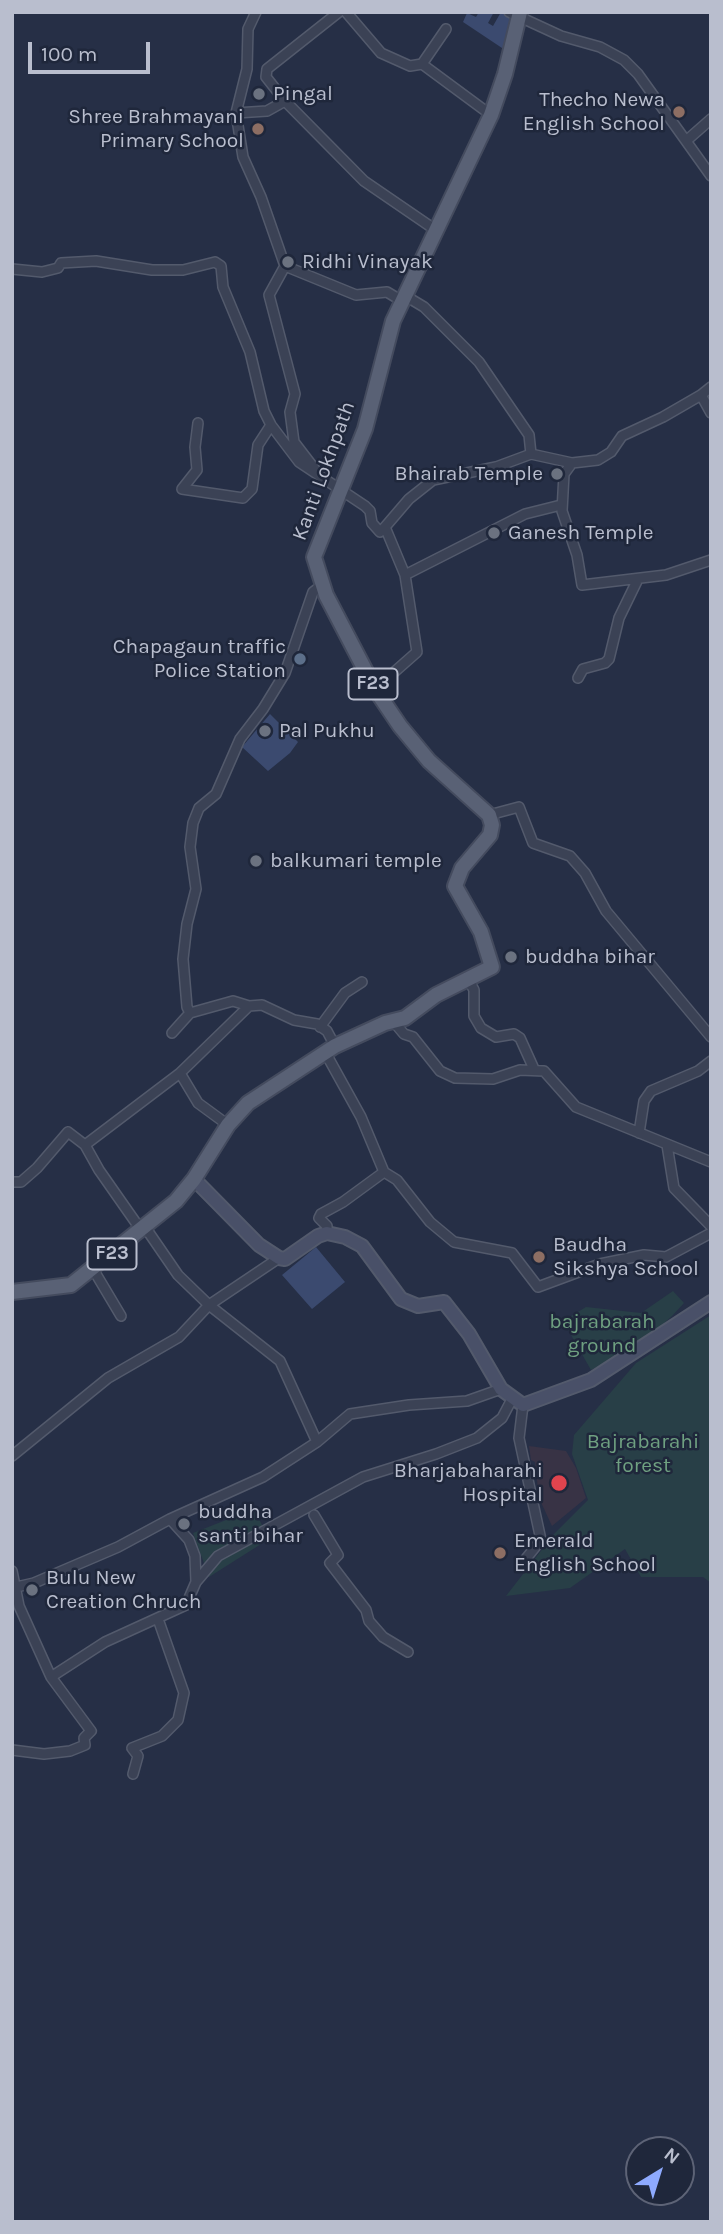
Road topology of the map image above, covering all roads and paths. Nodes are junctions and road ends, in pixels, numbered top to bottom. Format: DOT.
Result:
graph roads {
  1 [pos="256,12"];
  2 [pos="339,12"];
  3 [pos="346,12"];
  4 [pos="516,14"];
  5 [pos="446,29"];
  6 [pos="422,64"];
  7 [pos="285,102"];
  8 [pos="236,113"];
  9 [pos="491,115"];
  10 [pos="711,119"];
  11 [pos="686,141"];
  12 [pos="711,176"];
  13 [pos="437,231"];
  14 [pos="285,266"];
  15 [pos="12,270"];
  16 [pos="403,298"];
  17 [pos="711,387"];
  18 [pos="701,395"];
  19 [pos="711,413"];
  20 [pos="198,424"];
  21 [pos="271,425"];
  22 [pos="531,454"];
  23 [pos="572,463"];
  24 [pos="322,480"];
  25 [pos="341,491"];
  26 [pos="561,505"];
  27 [pos="385,527"];
  28 [pos="711,560"];
  29 [pos="405,575"];
  30 [pos="638,579"];
  31 [pos="321,585"];
  32 [pos="578,678"];
  33 [pos="375,689"];
  34 [pos="489,815"];
  35 [pos="467,976"];
  36 [pos="362,982"];
  37 [pos="249,1006"];
  38 [pos="190,1013"];
  39 [pos="394,1022"];
  40 [pos="320,1027"];
  41 [pos="172,1033"];
  42 [pos="711,1037"];
  43 [pos="330,1049"];
  44 [pos="711,1061"];
  45 [pos="534,1069"];
  46 [pos="180,1073"];
  47 [pos="229,1125"];
  48 [pos="639,1133"];
  49 [pos="85,1145"];
  50 [pos="667,1145"];
  51 [pos="711,1162"];
  52 [pos="384,1172"];
  53 [pos="194,1179"];
  54 [pos="12,1182"];
  55 [pos="711,1226"];
  56 [pos="144,1228"];
  57 [pos="327,1233"];
  58 [pos="711,1233"];
  59 [pos="279,1258"];
  60 [pos="93,1269"];
  61 [pos="12,1292"];
  62 [pos="711,1302"];
  63 [pos="209,1305"];
  64 [pos="121,1316"];
  65 [pos="501,1389"];
  66 [pos="518,1402"];
  67 [pos="317,1442"];
  68 [pos="12,1456"];
  69 [pos="314,1515"];
  70 [pos="170,1519"];
  71 [pos="524,1561"];
  72 [pos="12,1571"];
  73 [pos="196,1582"];
  74 [pos="13,1588"];
  75 [pos="158,1619"];
  76 [pos="408,1652"];
  77 [pos="51,1677"];
  78 [pos="12,1750"];
  79 [pos="134,1774"];
  1 -- 8 [label="street"];
  2 -- 7 [label="street"];
  3 -- 6 [label="street"];
  4 -- 9 [label="main road, Kanti Lokhpath / F23"];
  4 -- 11 [label="street"];
  5 -- 6 [label="street"];
  6 -- 9 [label="street"];
  7 -- 8 [label="street"];
  7 -- 13 [label="street"];
  8 -- 14 [label="street"];
  9 -- 13 [label="main road, Kanti Lokhpath / F23"];
  10 -- 11 [label="street"];
  11 -- 12 [label="street"];
  13 -- 16 [label="main road, Kanti Lokhpath / F23"];
  14 -- 16 [label="street"];
  14 -- 24 [label="street"];
  15 -- 21 [label="street"];
  16 -- 22 [label="street"];
  16 -- 25 [label="main road, Kanti Lokhpath / F23"];
  17 -- 18 [label="street"];
  18 -- 19 [label="street"];
  18 -- 23 [label="street"];
  20 -- 21 [label="street"];
  21 -- 24 [label="street"];
  22 -- 23 [label="street"];
  22 -- 27 [label="street"];
  23 -- 26 [label="street"];
  24 -- 25 [label="street"];
  25 -- 27 [label="street"];
  25 -- 31 [label="main road, Kanti Lokhpath / F23"];
  26 -- 29 [label="street"];
  26 -- 30 [label="street"];
  27 -- 29 [label="street"];
  28 -- 30 [label="street"];
  29 -- 33 [label="street"];
  30 -- 32 [label="street"];
  31 -- 33 [label="main road, Kanti Lokhpath / F23"];
  31 -- 38 [label="street"];
  33 -- 34 [label="main road, Kanti Lokhpath / F23"];
  34 -- 35 [label="main road, F23"];
  34 -- 42 [label="street"];
  35 -- 39 [label="main road, F23"];
  35 -- 45 [label="street"];
  36 -- 40 [label="street"];
  37 -- 38 [label="street"];
  37 -- 40 [label="street"];
  37 -- 46 [label="street"];
  38 -- 41 [label="street"];
  39 -- 43 [label="main road, F23"];
  39 -- 45 [label="street"];
  40 -- 43 [label="street"];
  43 -- 47 [label="main road, F23"];
  43 -- 52 [label="street"];
  44 -- 48 [label="street"];
  45 -- 48 [label="street"];
  46 -- 47 [label="street"];
  46 -- 49 [label="street"];
  47 -- 53 [label="main road, F23"];
  48 -- 50 [label="street"];
  49 -- 54 [label="street"];
  49 -- 56 [label="street"];
  50 -- 51 [label="street"];
  50 -- 55 [label="street"];
  52 -- 57 [label="street"];
  52 -- 58 [label="street"];
  53 -- 56 [label="main road, F23"];
  53 -- 59 [label="street"];
  56 -- 60 [label="main road, F23"];
  56 -- 63 [label="street"];
  57 -- 59 [label="street"];
  57 -- 65 [label="street"];
  59 -- 63 [label="street"];
  60 -- 61 [label="main road, F23"];
  60 -- 64 [label="street"];
  62 -- 66 [label="street"];
  63 -- 67 [label="street"];
  63 -- 68 [label="street"];
  65 -- 66 [label="street"];
  65 -- 67 [label="street"];
  66 -- 71 [label="street"];
  66 -- 73 [label="street"];
  67 -- 70 [label="street"];
  69 -- 76 [label="street"];
  70 -- 73 [label="street"];
  70 -- 74 [label="street"];
  72 -- 74 [label="street"];
  73 -- 75 [label="street"];
  74 -- 77 [label="street"];
  75 -- 77 [label="street"];
  75 -- 79 [label="street"];
  77 -- 78 [label="street"];
}
